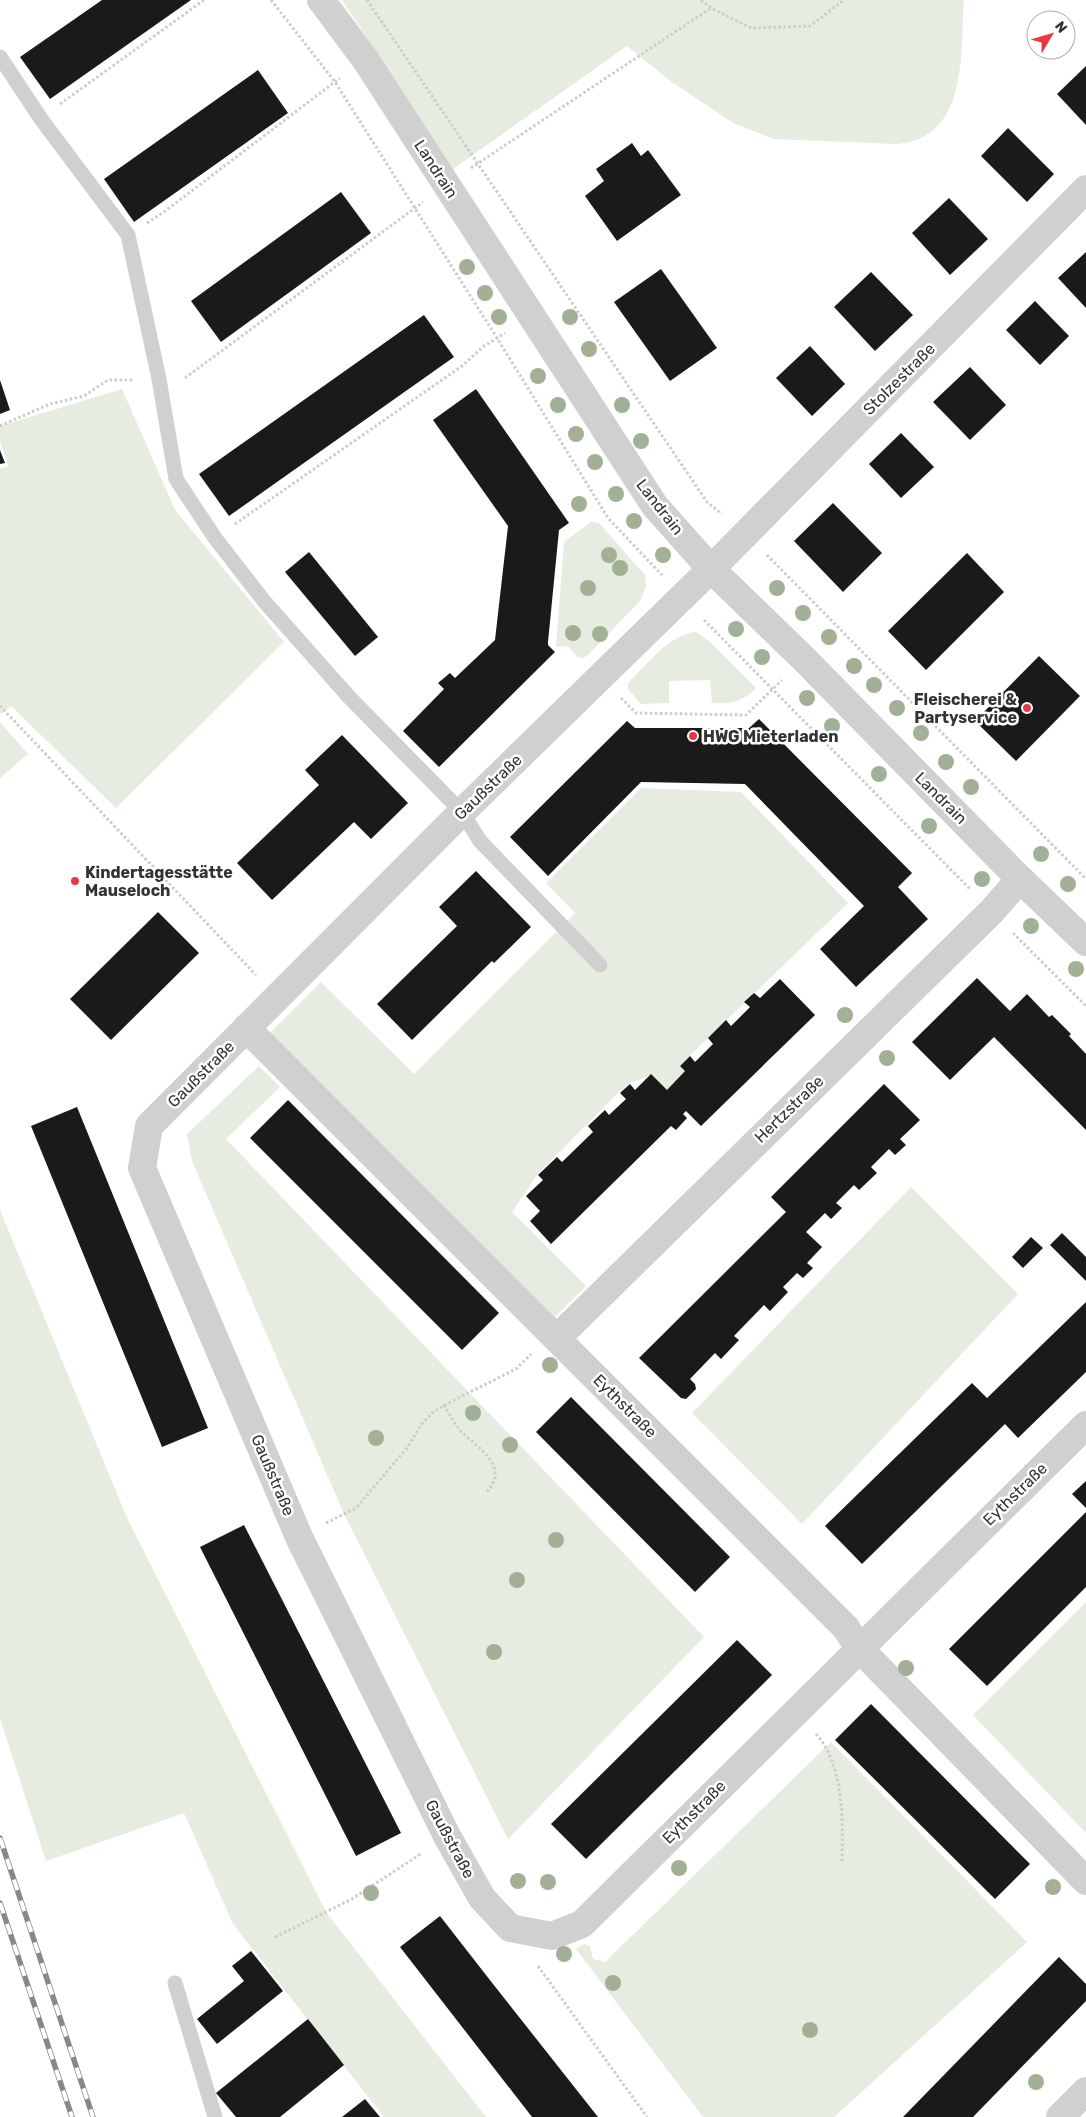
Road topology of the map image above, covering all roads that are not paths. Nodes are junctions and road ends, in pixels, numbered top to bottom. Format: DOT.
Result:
graph roads {
  1 [pos="321,0"];
  2 [pos="0,57"];
  3 [pos="1086,189"];
  4 [pos="711,569"];
  5 [pos="462,812"];
  6 [pos="1020,879"];
  7 [pos="1086,942"];
  8 [pos="600,965"];
  9 [pos="246,1028"];
  10 [pos="554,1336"];
  11 [pos="1086,1425"];
  12 [pos="859,1648"];
  13 [pos="1086,1881"];
  14 [pos="510,1928"];
  15 [pos="175,1983"];
  16 [pos="1086,2091"];
  17 [pos="216,2117"];
  18 [pos="1060,2117"];
  1 -- 4 [label="street, Landrain"];
  2 -- 5 [label="lane"];
  3 -- 4 [label="street, Stolzestraße"];
  4 -- 5 [label="street, Gaußstraße"];
  4 -- 6 [label="street, Landrain"];
  5 -- 8 [label="lane"];
  5 -- 9 [label="street, Gaußstraße"];
  6 -- 7 [label="street, Landrain"];
  6 -- 10 [label="street, Hertzstraße"];
  9 -- 10 [label="street, Gaußstraße"];
  9 -- 14 [label="street, Gaußstraße"];
  10 -- 12 [label="street, Eythstraße"];
  11 -- 12 [label="street, Eythstraße"];
  12 -- 13 [label="street, Eythstraße"];
  12 -- 14 [label="street, Eythstraße"];
  15 -- 17 [label="lane"];
  16 -- 18 [label="street"];
}
